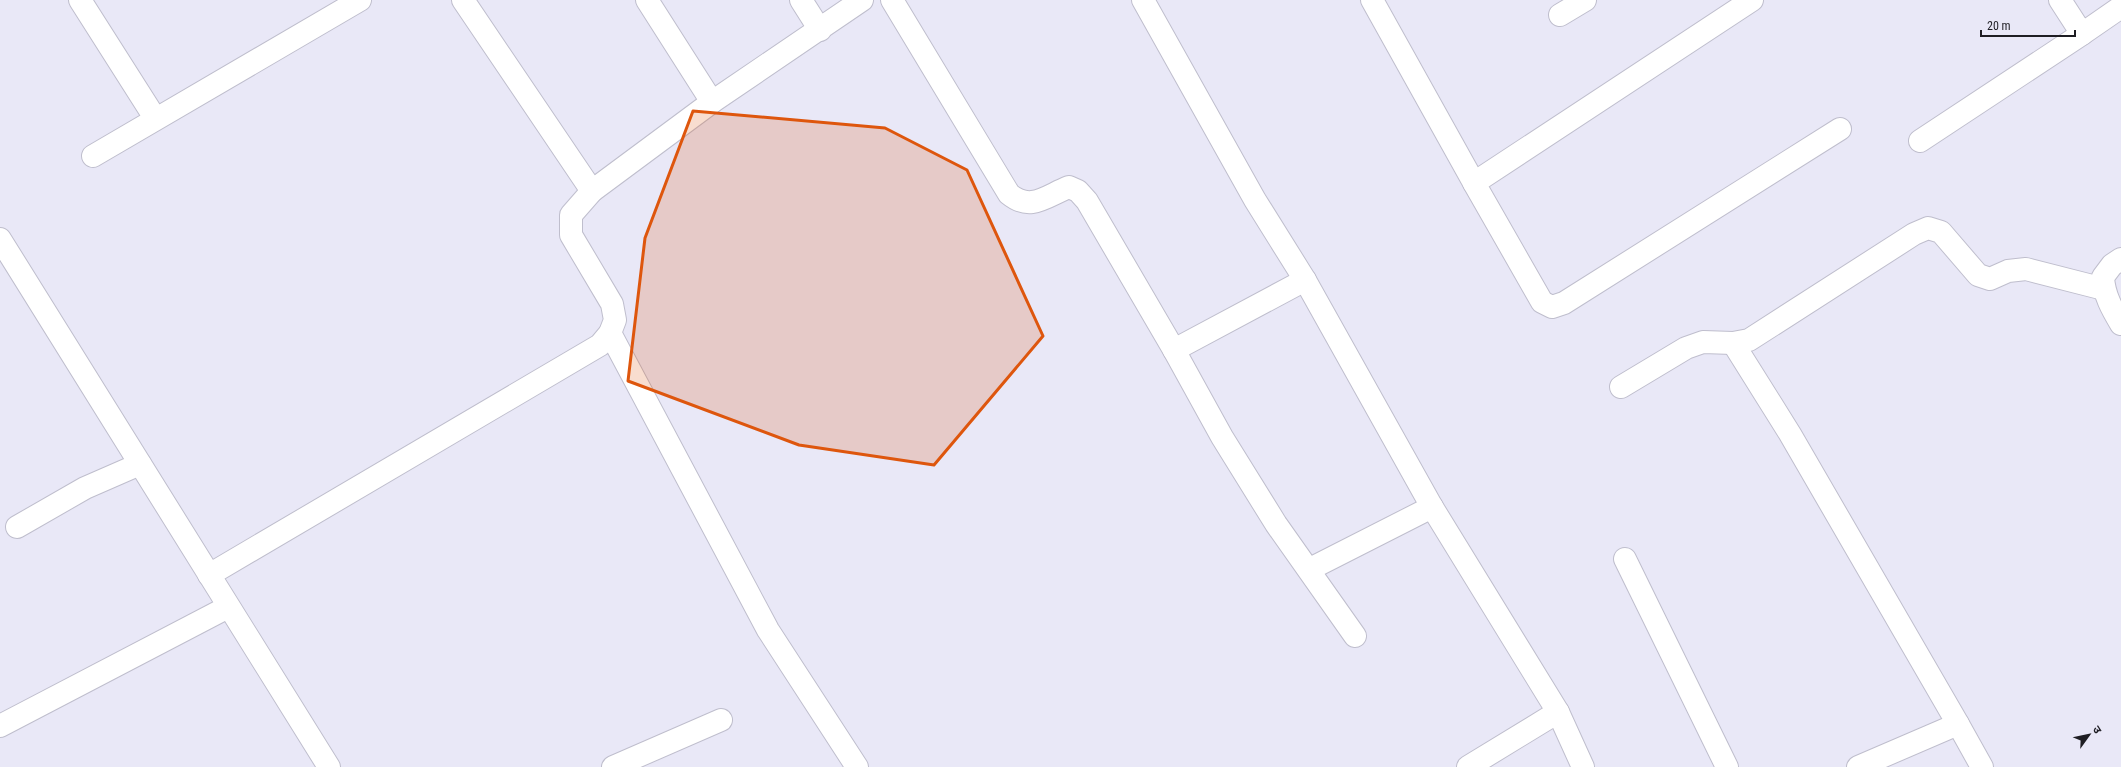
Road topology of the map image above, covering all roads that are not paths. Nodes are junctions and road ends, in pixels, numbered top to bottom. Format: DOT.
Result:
graph roads {
  1 [pos="80,0"];
  2 [pos="360,0"];
  3 [pos="463,0"];
  4 [pos="647,0"];
  5 [pos="801,0"];
  6 [pos="862,0"];
  7 [pos="892,0"];
  8 [pos="1142,0"];
  9 [pos="1372,0"];
  10 [pos="1585,0"];
  11 [pos="1752,0"];
  12 [pos="2060,0"];
  13 [pos="2121,7"];
  14 [pos="1560,15"];
  15 [pos="820,30"];
  16 [pos="2082,34"];
  17 [pos="712,102"];
  18 [pos="154,118"];
  19 [pos="1840,129"];
  20 [pos="1920,141"];
  21 [pos="93,156"];
  22 [pos="1474,183"];
  23 [pos="592,191"];
  24 [pos="0,239"];
  25 [pos="2121,259"];
  26 [pos="1305,280"];
  27 [pos="2104,289"];
  28 [pos="2121,324"];
  29 [pos="610,334"];
  30 [pos="1733,343"];
  31 [pos="1174,350"];
  32 [pos="1621,387"];
  33 [pos="140,464"];
  34 [pos="1432,508"];
  35 [pos="17,527"];
  36 [pos="1625,559"];
  37 [pos="1310,569"];
  38 [pos="209,575"];
  39 [pos="228,607"];
  40 [pos="1355,636"];
  41 [pos="1558,712"];
  42 [pos="721,720"];
  43 [pos="1958,724"];
  44 [pos="0,726"];
  45 [pos="325,766"];
  46 [pos="613,767"];
  47 [pos="856,767"];
  48 [pos="1468,767"];
  49 [pos="1583,767"];
  50 [pos="1727,767"];
  51 [pos="1858,767"];
  52 [pos="1982,767"];
  1 -- 18 [label="street"];
  2 -- 18 [label="street"];
  3 -- 23 [label="street"];
  4 -- 17 [label="street"];
  5 -- 15 [label="street"];
  6 -- 15 [label="street"];
  7 -- 31 [label="street"];
  8 -- 26 [label="street"];
  9 -- 22 [label="street"];
  10 -- 14 [label="street"];
  11 -- 22 [label="street"];
  12 -- 16 [label="street"];
  13 -- 16 [label="street"];
  15 -- 17 [label="street"];
  16 -- 20 [label="street"];
  17 -- 23 [label="street"];
  18 -- 21 [label="street"];
  19 -- 22 [label="street"];
  23 -- 29 [label="street"];
  24 -- 33 [label="street"];
  25 -- 27 [label="street"];
  26 -- 31 [label="street"];
  26 -- 34 [label="street"];
  27 -- 28 [label="street"];
  27 -- 30 [label="street"];
  29 -- 38 [label="street"];
  29 -- 47 [label="street"];
  30 -- 32 [label="street"];
  30 -- 43 [label="street"];
  31 -- 37 [label="street"];
  33 -- 35 [label="street"];
  33 -- 38 [label="street"];
  34 -- 37 [label="street"];
  34 -- 41 [label="street"];
  36 -- 50 [label="street"];
  37 -- 40 [label="street"];
  38 -- 39 [label="street"];
  39 -- 44 [label="street"];
  39 -- 45 [label="street"];
  41 -- 48 [label="street"];
  41 -- 49 [label="street"];
  42 -- 46 [label="street"];
  43 -- 51 [label="street"];
  43 -- 52 [label="street"];
}
